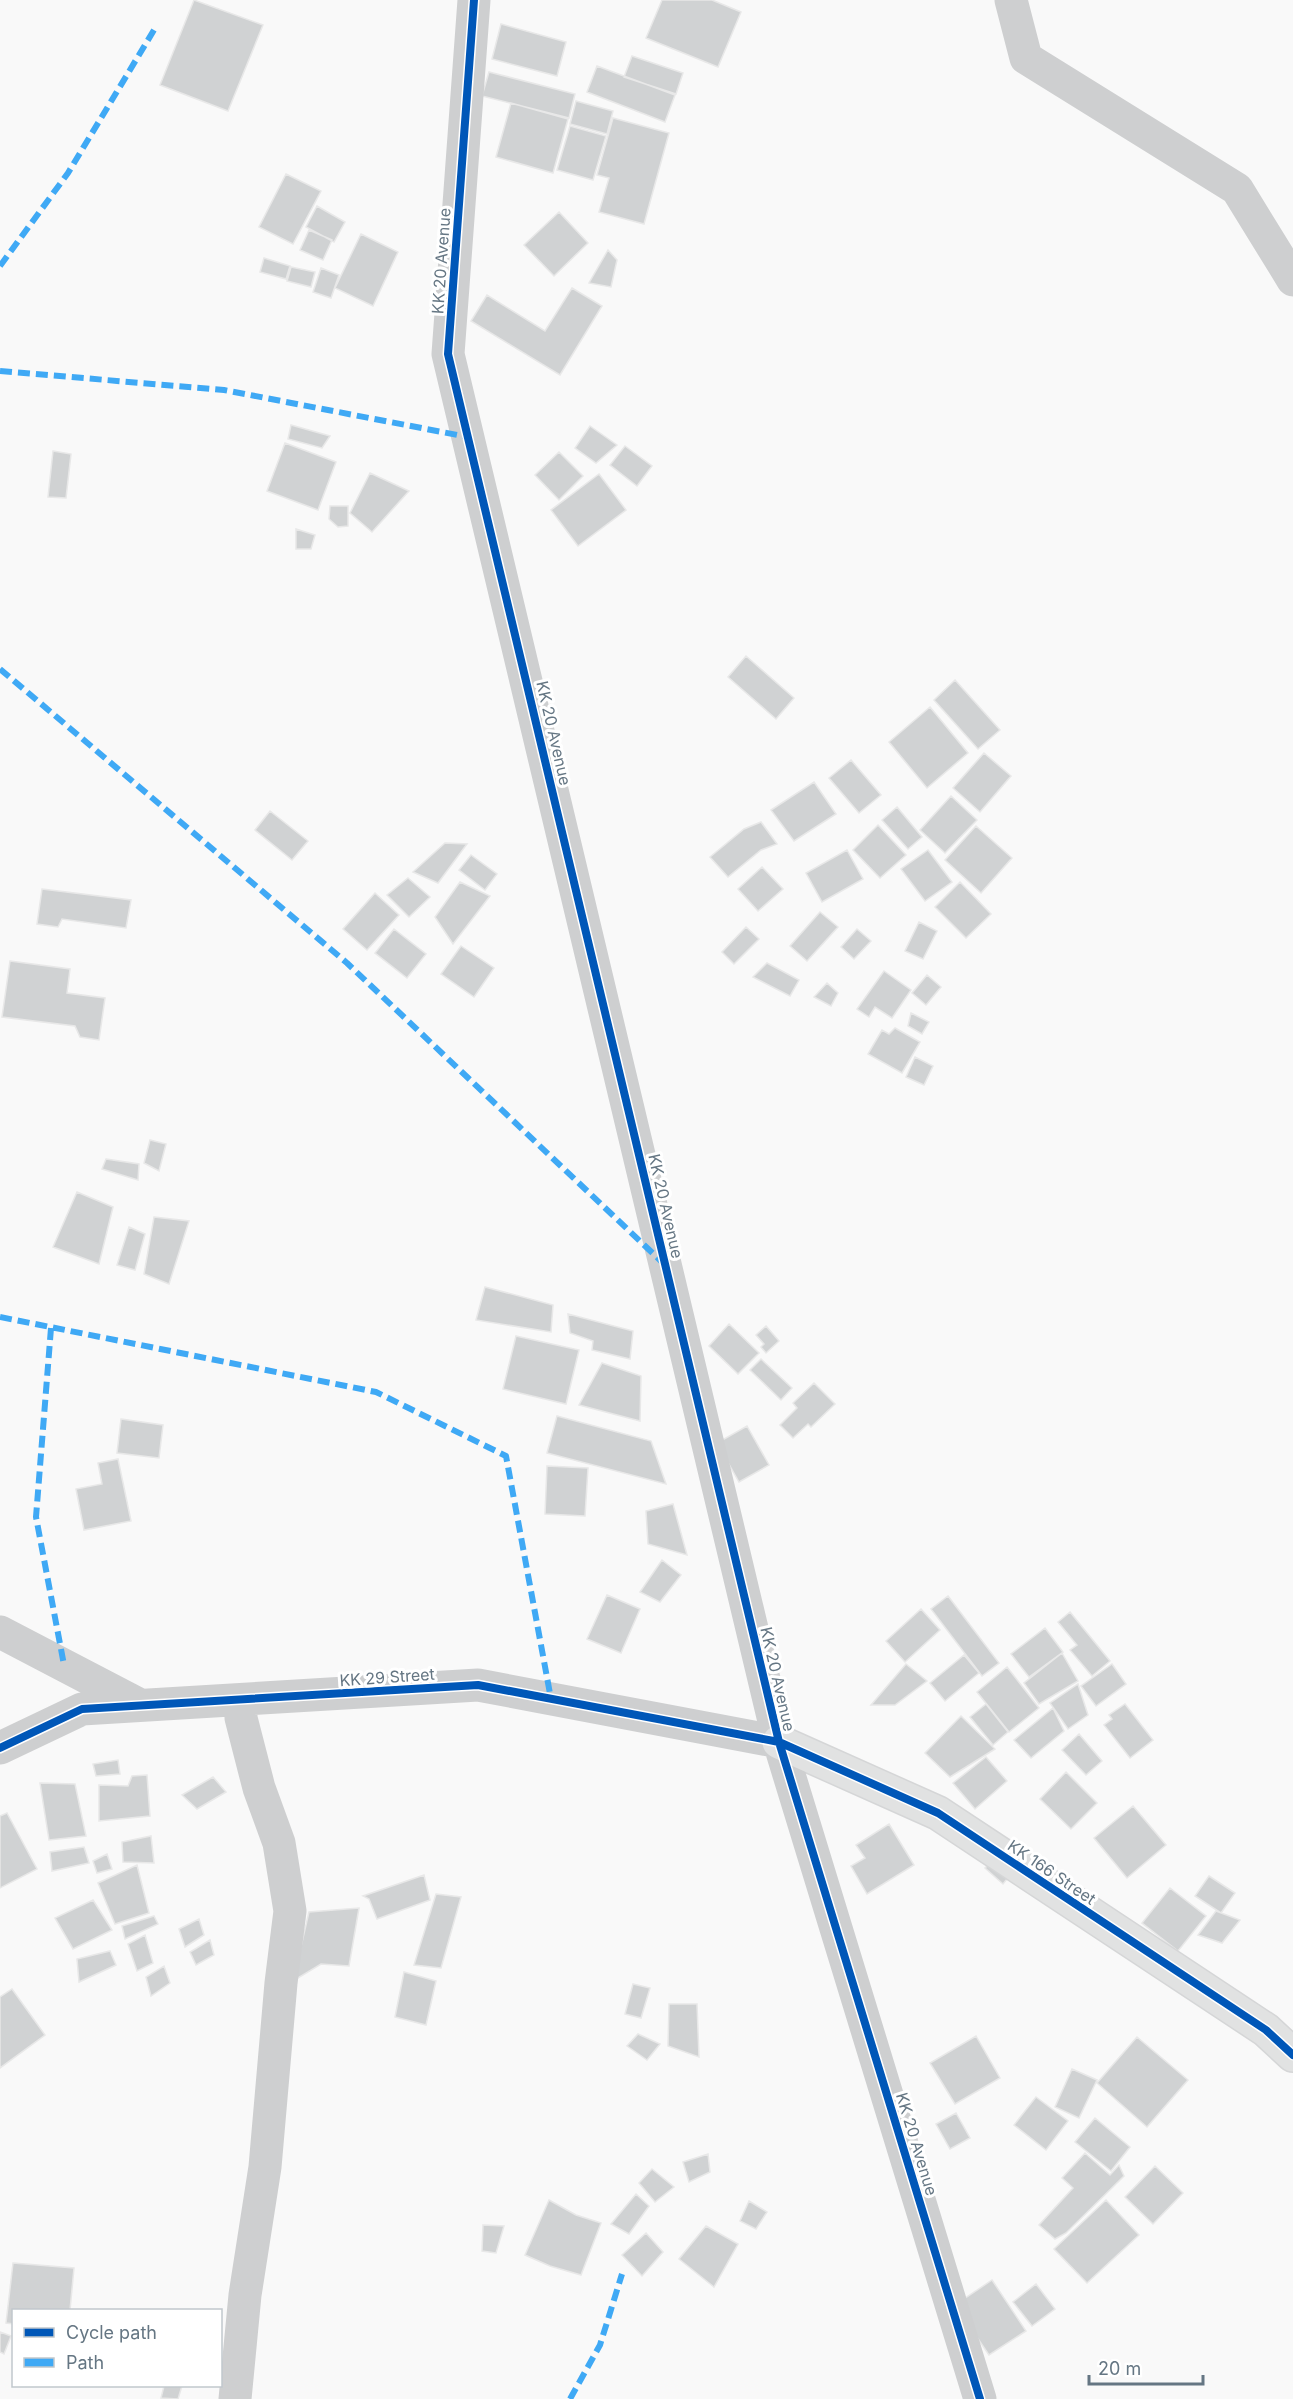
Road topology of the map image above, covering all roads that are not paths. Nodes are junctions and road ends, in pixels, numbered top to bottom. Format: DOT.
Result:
graph roads {
  1 [pos="474,0"];
  2 [pos="1011,0"];
  3 [pos="1293,280"];
  4 [pos="0,1632"];
  5 [pos="241,1700"];
  6 [pos="140,1705"];
  7 [pos="779,1742"];
  8 [pos="0,1749"];
  9 [pos="1293,2055"];
  10 [pos="235,2399"];
  11 [pos="980,2399"];
  1 -- 7 [label="street, KK 20 Avenue"];
  2 -- 3 [label="street"];
  4 -- 6 [label="street"];
  5 -- 6 [label="street, KK 29 Street"];
  5 -- 7 [label="street, KK 29 Street"];
  5 -- 10 [label="street"];
  6 -- 8 [label="street, KK 29 Street"];
  7 -- 9 [label="street, KK 166 Street"];
  7 -- 11 [label="street, KK 20 Avenue"];
}
